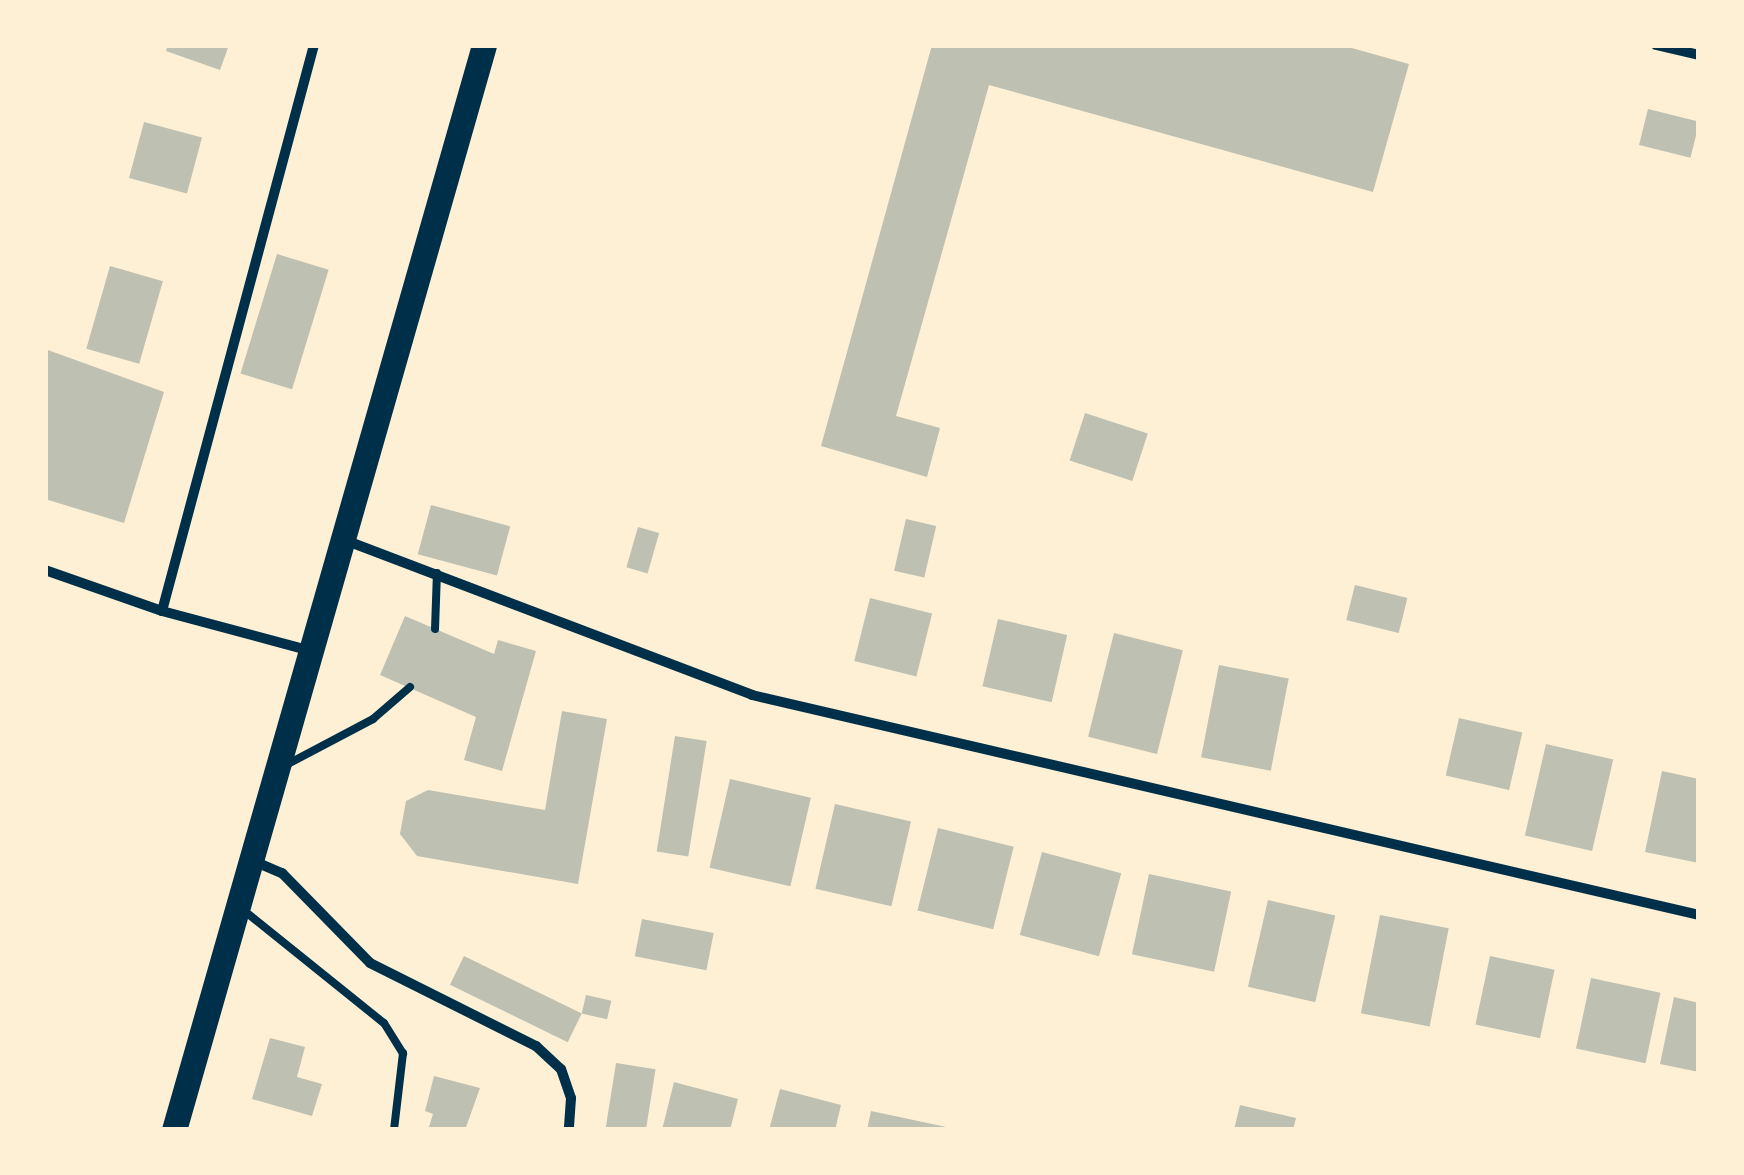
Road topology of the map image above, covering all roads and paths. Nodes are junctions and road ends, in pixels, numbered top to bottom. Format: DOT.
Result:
graph roads {
  1 [pos="314,45"];
  2 [pos="484,45"];
  3 [pos="1656,45"];
  4 [pos="1699,55"];
  5 [pos="342,538"];
  6 [pos="45,570"];
  7 [pos="437,573"];
  8 [pos="162,611"];
  9 [pos="436,629"];
  10 [pos="309,650"];
  11 [pos="410,688"];
  12 [pos="275,770"];
  13 [pos="250,859"];
  14 [pos="236,906"];
  15 [pos="1699,915"];
  16 [pos="174,1130"];
  17 [pos="394,1130"];
  18 [pos="568,1130"];
  1 -- 8 [label="street"];
  2 -- 5 [label="main road"];
  3 -- 4 [label="street"];
  5 -- 7 [label="street"];
  5 -- 10 [label="main road"];
  6 -- 8 [label="street"];
  7 -- 9 [label="lane"];
  7 -- 15 [label="street"];
  8 -- 10 [label="street"];
  10 -- 12 [label="main road"];
  11 -- 12 [label="lane"];
  12 -- 13 [label="main road"];
  13 -- 14 [label="main road"];
  13 -- 18 [label="street"];
  14 -- 16 [label="main road"];
  14 -- 17 [label="lane"];
}
